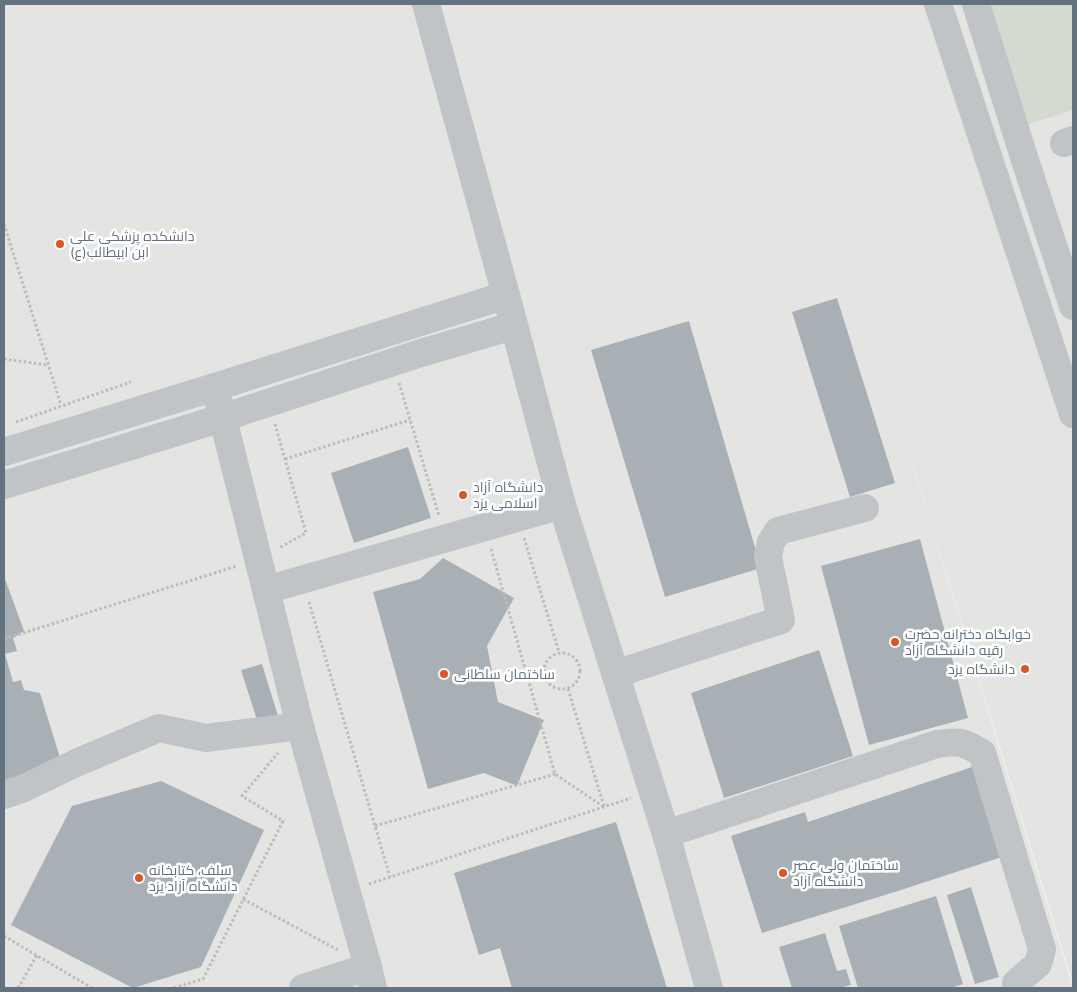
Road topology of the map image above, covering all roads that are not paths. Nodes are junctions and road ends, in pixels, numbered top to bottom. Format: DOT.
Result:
graph roads {
  1 [pos="426,4"];
  2 [pos="938,4"];
  3 [pos="976,4"];
  4 [pos="506,295"];
  5 [pos="1073,306"];
  6 [pos="513,326"];
  7 [pos="214,387"];
  8 [pos="1073,414"];
  9 [pos="222,418"];
  10 [pos="4,452"];
  11 [pos="4,485"];
  12 [pos="562,505"];
  13 [pos="865,508"];
  14 [pos="266,590"];
  15 [pos="615,674"];
  16 [pos="300,726"];
  17 [pos="4,795"];
  18 [pos="666,834"];
  19 [pos="371,978"];
  20 [pos="1010,986"];
  21 [pos="303,988"];
  22 [pos="709,988"];
  1 -- 4 [label="lane"];
  2 -- 8 [label="lane"];
  3 -- 5 [label="lane"];
  4 -- 6 [label="lane"];
  4 -- 7 [label="lane"];
  6 -- 9 [label="lane"];
  6 -- 12 [label="lane"];
  7 -- 9 [label="lane"];
  7 -- 10 [label="lane"];
  9 -- 11 [label="lane"];
  9 -- 14 [label="lane"];
  12 -- 14 [label="lane"];
  12 -- 15 [label="lane"];
  13 -- 15 [label="lane"];
  14 -- 16 [label="lane"];
  15 -- 18 [label="lane"];
  16 -- 17 [label="lane"];
  16 -- 19 [label="lane"];
  18 -- 20 [label="lane"];
  18 -- 22 [label="lane"];
  19 -- 21 [label="lane"];
}
